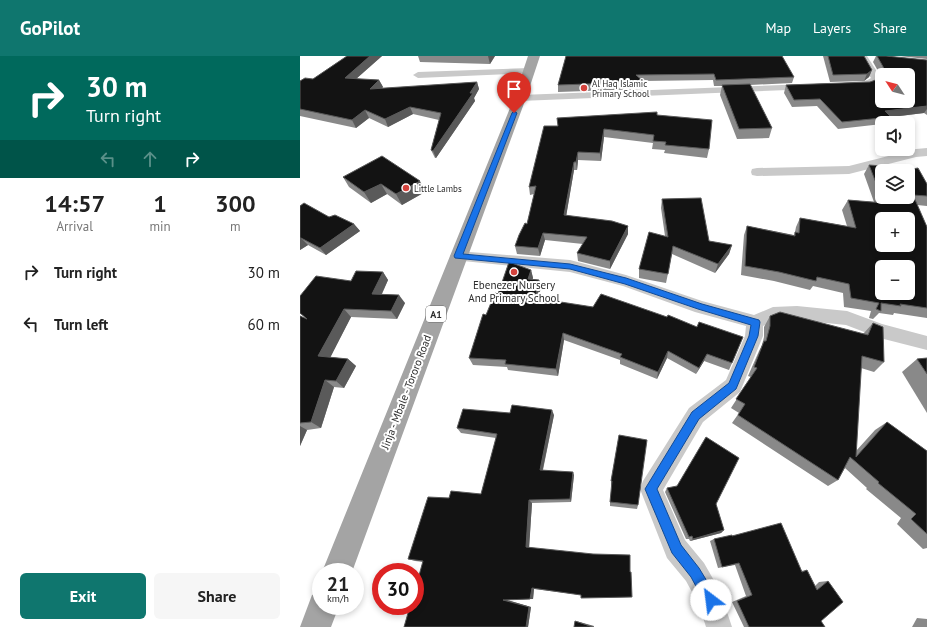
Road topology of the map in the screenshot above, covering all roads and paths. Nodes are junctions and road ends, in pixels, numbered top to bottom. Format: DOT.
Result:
graph roads {
  1 [pos="855,56"];
  2 [pos="862,56"];
  3 [pos="875,57"];
  4 [pos="531,63"];
  5 [pos="418,74"];
  6 [pos="842,85"];
  7 [pos="822,87"];
  8 [pos="520,98"];
  9 [pos="927,152"];
  10 [pos="757,172"];
  11 [pos="458,256"];
  12 [pos="755,322"];
  13 [pos="927,343"];
  14 [pos="340,563"];
  15 [pos="320,615"];
  16 [pos="315,627"];
  17 [pos="719,627"];
  1 -- 2 [label="street"];
  2 -- 3 [label="street"];
  2 -- 6 [label="street"];
  4 -- 5 [label="street"];
  4 -- 8 [label="main road, Jinja - Mbale - Tororo Road / A1"];
  7 -- 8 [label="street"];
  8 -- 11 [label="main road, Jinja - Mbale - Tororo Road / A1"];
  9 -- 10 [label="street"];
  11 -- 12 [label="street"];
  11 -- 14 [label="main road, Jinja - Mbale - Tororo Road / A1"];
  12 -- 13 [label="street"];
  12 -- 17 [label="street"];
  15 -- 16 [label="main road"];
}
